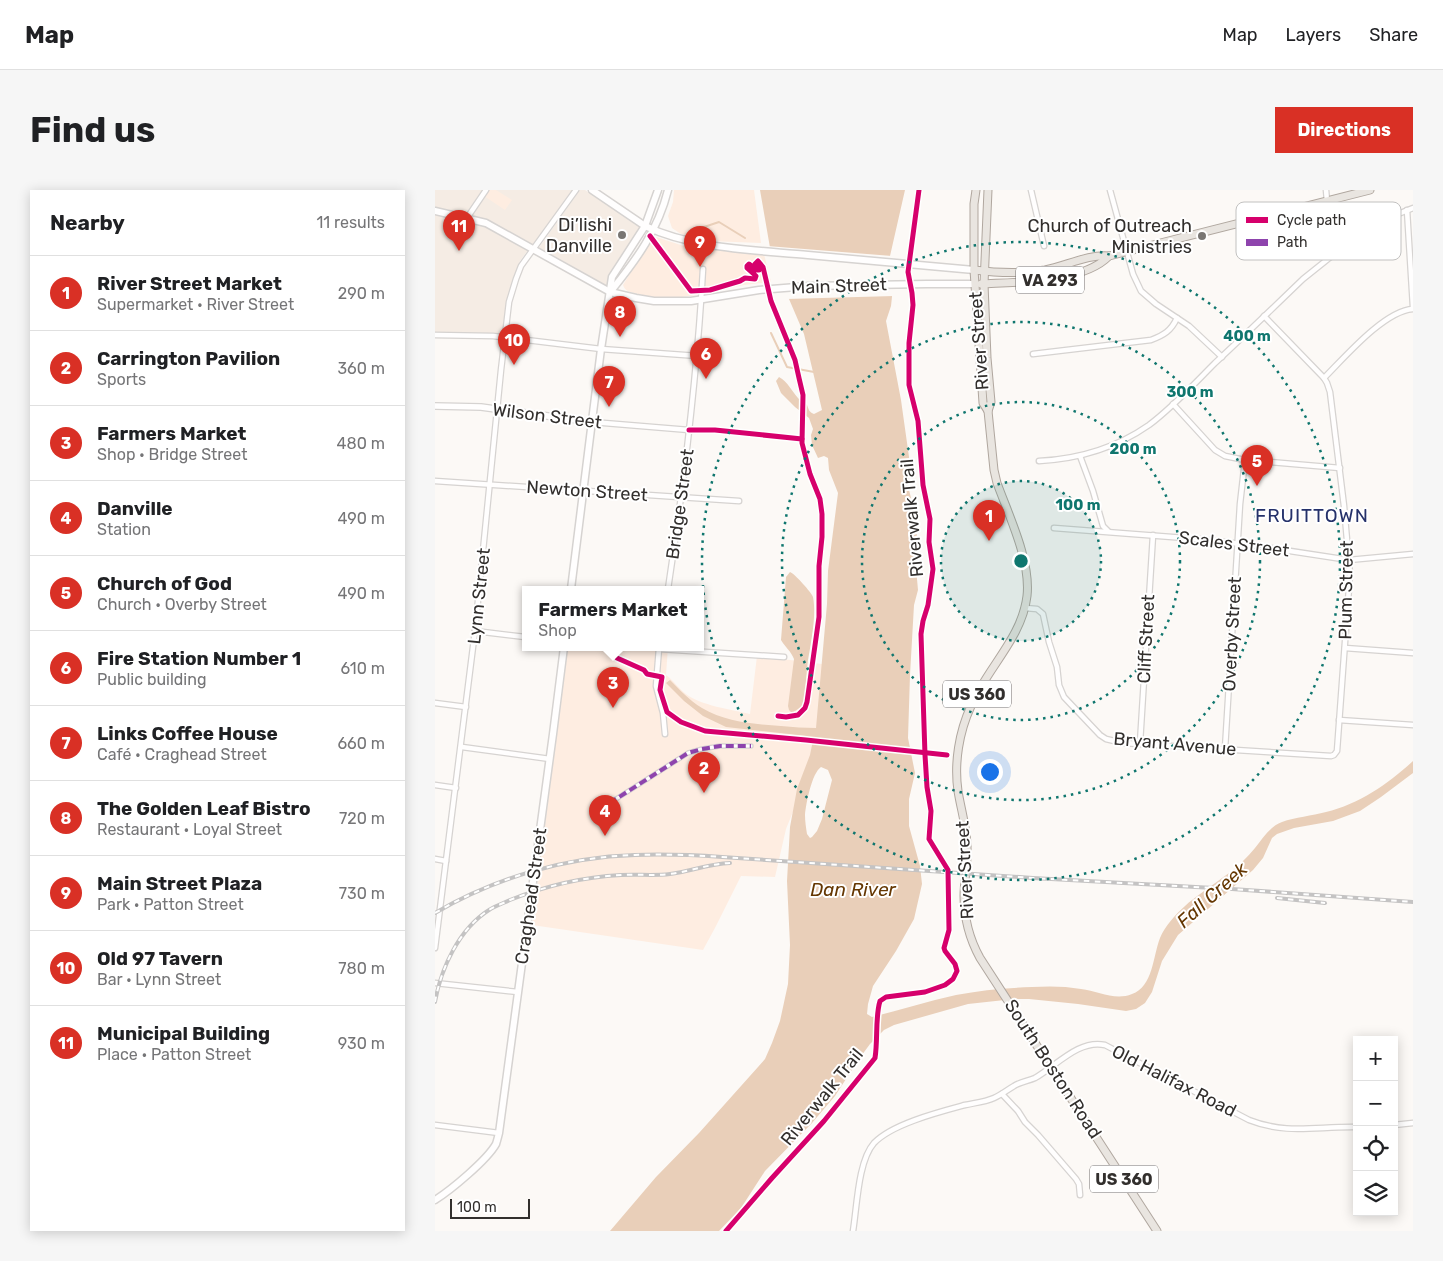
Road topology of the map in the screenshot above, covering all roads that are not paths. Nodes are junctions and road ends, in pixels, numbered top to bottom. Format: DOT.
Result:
graph roads {
  1 [pos="486,190"];
  2 [pos="576,190"];
  3 [pos="592,190"];
  4 [pos="658,190"];
  5 [pos="668,190"];
  6 [pos="976,190"];
  7 [pos="989,190"];
  8 [pos="1031,190"];
  9 [pos="1110,190"];
  10 [pos="1326,190"];
  11 [pos="1370,190"];
  12 [pos="1327,201"];
  13 [pos="1323,202"];
  14 [pos="1413,208"];
  15 [pos="1407,210"];
  16 [pos="435,211"];
  17 [pos="1401,213"];
  18 [pos="467,218"];
  19 [pos="1236,224"];
  20 [pos="645,226"];
  21 [pos="653,230"];
  22 [pos="1044,246"];
  23 [pos="533,249"];
  24 [pos="1127,251"];
  25 [pos="1109,256"];
  26 [pos="1327,260"];
  27 [pos="703,269"];
  28 [pos="974,270"];
  29 [pos="984,271"];
  30 [pos="975,284"];
  31 [pos="984,284"];
  32 [pos="610,292"];
  33 [pos="702,299"];
  34 [pos="1413,308"];
  35 [pos="1264,316"];
  36 [pos="1177,318"];
  37 [pos="435,335"];
  38 [pos="505,337"];
  39 [pos="601,349"];
  40 [pos="1033,354"];
  41 [pos="698,356"];
  42 [pos="1222,357"];
  43 [pos="1324,378"];
  44 [pos="1173,404"];
  45 [pos="435,406"];
  46 [pos="497,410"];
  47 [pos="988,411"];
  48 [pos="593,422"];
  49 [pos="689,430"];
  50 [pos="1080,456"];
  51 [pos="1245,460"];
  52 [pos="1039,461"];
  53 [pos="1340,468"];
  54 [pos="435,481"];
  55 [pos="489,484"];
  56 [pos="583,490"];
  57 [pos="682,497"];
  58 [pos="739,501"];
  59 [pos="1054,528"];
  60 [pos="1108,532"];
  61 [pos="1153,535"];
  62 [pos="1238,543"];
  63 [pos="1413,554"];
  64 [pos="1349,560"];
  65 [pos="571,586"];
  66 [pos="668,586"];
  67 [pos="1025,608"];
  68 [pos="475,631"];
  69 [pos="522,637"];
  70 [pos="1345,648"];
  71 [pos="564,651"];
  72 [pos="659,651"];
  73 [pos="701,651"];
  74 [pos="1413,653"];
  75 [pos="784,657"];
  76 [pos="435,703"];
  77 [pos="466,708"];
  78 [pos="1339,720"];
  79 [pos="1413,725"];
  80 [pos="665,734"];
  81 [pos="1140,743"];
  82 [pos="751,746"];
  83 [pos="461,747"];
  84 [pos="1225,749"];
  85 [pos="1319,755"];
  86 [pos="550,759"];
  87 [pos="435,785"];
  88 [pos="456,788"];
  89 [pos="597,805"];
  90 [pos="435,859"];
  91 [pos="447,861"];
  92 [pos="435,948"];
  93 [pos="435,983"];
  94 [pos="996,983"];
  95 [pos="518,992"];
  96 [pos="1051,1066"];
  97 [pos="1002,1094"];
  98 [pos="1413,1123"];
  99 [pos="435,1125"];
  100 [pos="1398,1125"];
  101 [pos="1353,1127"];
  102 [pos="499,1133"];
  103 [pos="1080,1195"];
  104 [pos="435,1200"];
  105 [pos="853,1231"];
  106 [pos="1157,1231"];
  1 -- 18 [label="street"];
  2 -- 23 [label="street, Lynn Street"];
  3 -- 20 [label="main road, VA 293"];
  4 -- 20 [label="main road"];
  5 -- 21 [label="main road"];
  6 -- 28 [label="main road, River Street"];
  7 -- 29 [label="main road, River Street"];
  8 -- 22 [label="street"];
  9 -- 24 [label="street"];
  10 -- 12 [label="street"];
  11 -- 12 [label="main road, VA 293"];
  12 -- 13 [label="main road, VA 293"];
  14 -- 15 [label="street"];
  15 -- 17 [label="street"];
  15 -- 34 [label="street"];
  16 -- 18 [label="main road, VA 293"];
  18 -- 23 [label="main road, VA 293"];
  19 -- 24 [label="main road, VA 293"];
  20 -- 21 [label="main road, VA 293"];
  20 -- 32 [label="main road"];
  21 -- 28 [label="main road, VA 293"];
  21 -- 32 [label="main road"];
  23 -- 32 [label="main road, VA 293"];
  23 -- 38 [label="street, Lynn Street"];
  24 -- 25 [label="main road, VA 293"];
  24 -- 36 [label="street"];
  25 -- 29 [label="main road, VA 293"];
  25 -- 31 [label="main road, VA 293"];
  26 -- 35 [label="street"];
  27 -- 33 [label="street, Bridge Street"];
  28 -- 29 [label="main road, VA 293"];
  28 -- 30 [label="main road, River Street / US 360"];
  29 -- 31 [label="main road, River Street / US 360"];
  30 -- 31 [label="main road, VA 293"];
  30 -- 33 [label="main road, Main Street / VA 293"];
  30 -- 47 [label="main road, River Street / US 360"];
  31 -- 47 [label="main road, River Street / US 360"];
  32 -- 33 [label="main road, VA 293"];
  32 -- 39 [label="main road"];
  33 -- 41 [label="street, Bridge Street"];
  34 -- 43 [label="street"];
  35 -- 42 [label="street"];
  35 -- 43 [label="street, Plum Street"];
  36 -- 40 [label="street"];
  36 -- 42 [label="street"];
  37 -- 38 [label="street"];
  38 -- 39 [label="street"];
  38 -- 46 [label="street, Lynn Street"];
  39 -- 41 [label="street"];
  39 -- 48 [label="main road"];
  41 -- 49 [label="street, Bridge Street"];
  42 -- 44 [label="street"];
  43 -- 53 [label="street, Plum Street"];
  44 -- 50 [label="street"];
  44 -- 51 [label="street"];
  45 -- 46 [label="street, Wilson Street"];
  46 -- 48 [label="street, Wilson Street"];
  46 -- 55 [label="street, Lynn Street"];
  47 -- 67 [label="main road, River Street / US 360"];
  48 -- 49 [label="street, Wilson Street"];
  48 -- 56 [label="main road"];
  49 -- 57 [label="street, Bridge Street"];
  50 -- 52 [label="street"];
  50 -- 60 [label="street"];
  51 -- 53 [label="street"];
  51 -- 62 [label="street, Overby Street"];
  53 -- 64 [label="street, Plum Street"];
  54 -- 55 [label="street, Newton Street"];
  55 -- 56 [label="street, Newton Street"];
  55 -- 68 [label="street, Lynn Street"];
  56 -- 57 [label="street, Newton Street"];
  56 -- 65 [label="main road"];
  57 -- 58 [label="street, Newton Street"];
  57 -- 66 [label="street, Bridge Street"];
  59 -- 60 [label="street, Scales Street"];
  60 -- 61 [label="street, Scales Street"];
  61 -- 62 [label="street, Scales Street"];
  61 -- 81 [label="street, Cliff Street"];
  62 -- 64 [label="street, Scales Street"];
  62 -- 84 [label="street, Overby Street"];
  63 -- 64 [label="street, Scales Street"];
  64 -- 70 [label="street, Plum Street"];
  67 -- 81 [label="street, Bryant Avenue"];
  67 -- 94 [label="main road, River Street / US 360"];
  68 -- 69 [label="street"];
  68 -- 77 [label="street, Lynn Street"];
  70 -- 74 [label="street"];
  70 -- 78 [label="street, Plum Street"];
  71 -- 86 [label="main road, Craghead Street"];
  72 -- 80 [label="street"];
  73 -- 75 [label="street"];
  76 -- 77 [label="street"];
  77 -- 83 [label="street, Lynn Street"];
  78 -- 79 [label="street"];
  78 -- 85 [label="street, Plum Street"];
  81 -- 84 [label="street, Bryant Avenue"];
  82 -- 89 [label="street"];
  83 -- 86 [label="street"];
  83 -- 88 [label="street, Lynn Street"];
  84 -- 85 [label="street, Bryant Avenue"];
  86 -- 95 [label="main road, Craghead Street"];
  87 -- 88 [label="street"];
  88 -- 91 [label="street, Lynn Street"];
  90 -- 91 [label="street"];
  91 -- 92 [label="street, Lynn Street"];
  93 -- 95 [label="street"];
  94 -- 96 [label="main road, South Boston Road / US 360"];
  95 -- 102 [label="main road, Craghead Street"];
  96 -- 97 [label="street, Old Halifax Road"];
  96 -- 101 [label="street, Old Halifax Road"];
  96 -- 106 [label="main road, South Boston Road / US 360"];
  97 -- 103 [label="street"];
  97 -- 105 [label="street, Old Halifax Road"];
  98 -- 100 [label="street"];
  99 -- 102 [label="street"];
  102 -- 104 [label="main road, Craghead Street"];
}
